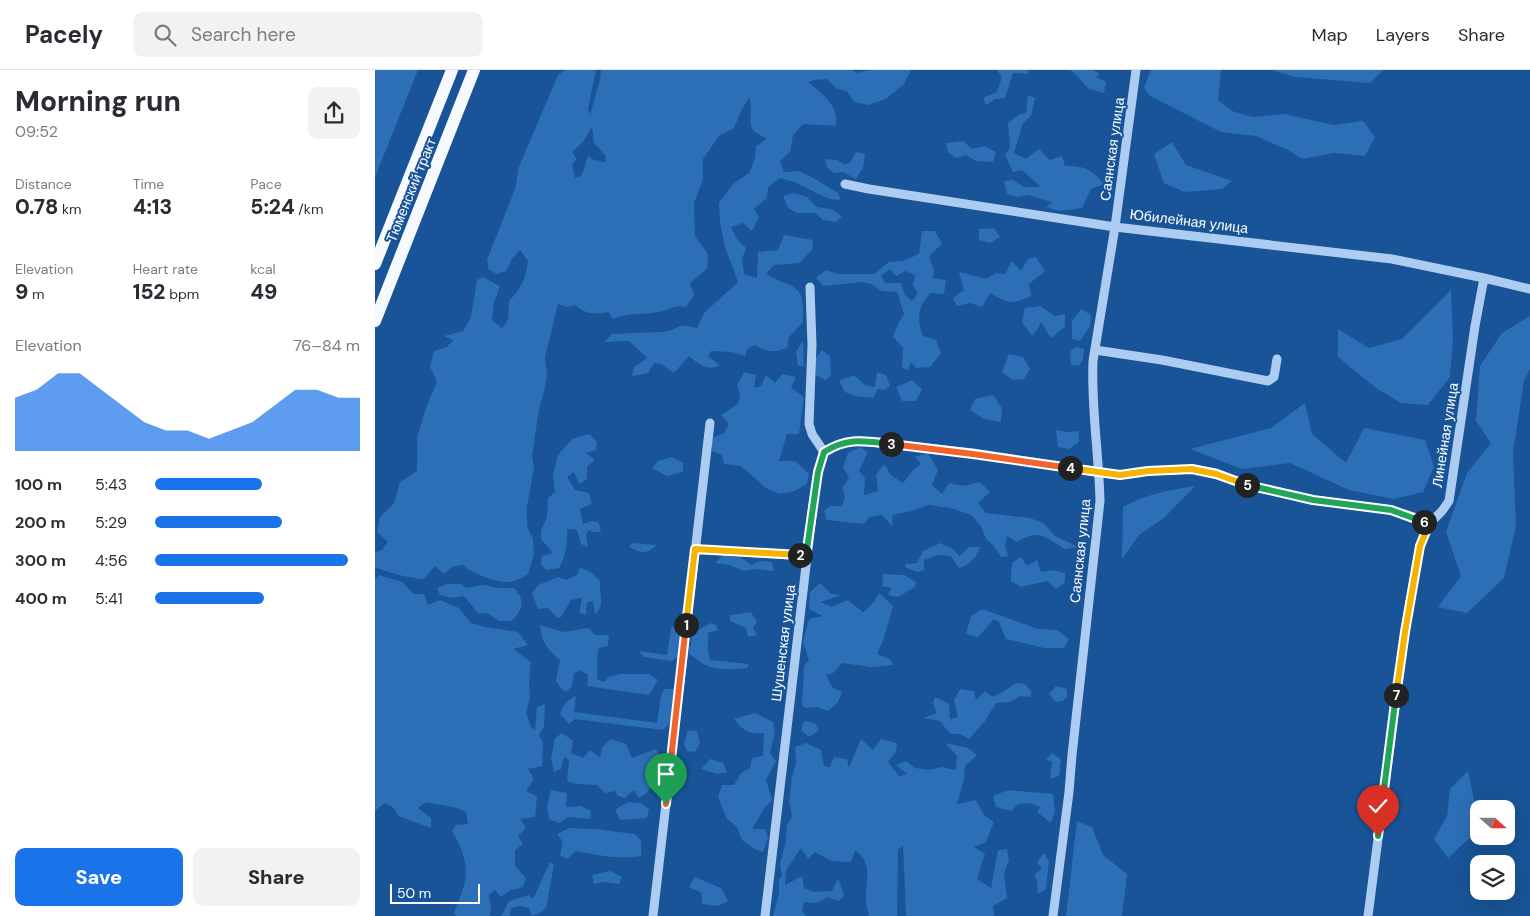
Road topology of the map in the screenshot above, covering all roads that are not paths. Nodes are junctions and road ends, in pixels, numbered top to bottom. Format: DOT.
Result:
graph roads {
  1 [pos="453,70"];
  2 [pos="474,70"];
  3 [pos="1137,70"];
  4 [pos="845,184"];
  5 [pos="1115,226"];
  6 [pos="375,264"];
  7 [pos="1484,278"];
  8 [pos="810,287"];
  9 [pos="1530,289"];
  10 [pos="375,321"];
  11 [pos="1095,350"];
  12 [pos="1277,359"];
  13 [pos="709,423"];
  14 [pos="824,452"];
  15 [pos="1100,473"];
  16 [pos="1429,524"];
  17 [pos="695,549"];
  18 [pos="806,556"];
  19 [pos="653,916"];
  20 [pos="765,916"];
  21 [pos="1053,916"];
  22 [pos="1368,916"];
  1 -- 6 [label="main road, Тюменский тракт"];
  2 -- 10 [label="main road, Тюменский тракт"];
  3 -- 5 [label="street, Саянская улица"];
  4 -- 5 [label="street, Юбилейная улица"];
  5 -- 7 [label="street, Юбилейная улица"];
  5 -- 11 [label="street, Саянская улица"];
  7 -- 9 [label="street, Юбилейная улица"];
  7 -- 16 [label="street, Линейная улица"];
  8 -- 14 [label="street"];
  11 -- 12 [label="street"];
  11 -- 15 [label="street, Саянская улица"];
  13 -- 17 [label="street"];
  14 -- 15 [label="street"];
  14 -- 18 [label="street, Шушенская улица"];
  15 -- 16 [label="street"];
  15 -- 21 [label="street, Саянская улица"];
  16 -- 22 [label="street, Линейная улица"];
  17 -- 18 [label="street"];
  17 -- 19 [label="street"];
  18 -- 20 [label="street, Шушенская улица"];
}
